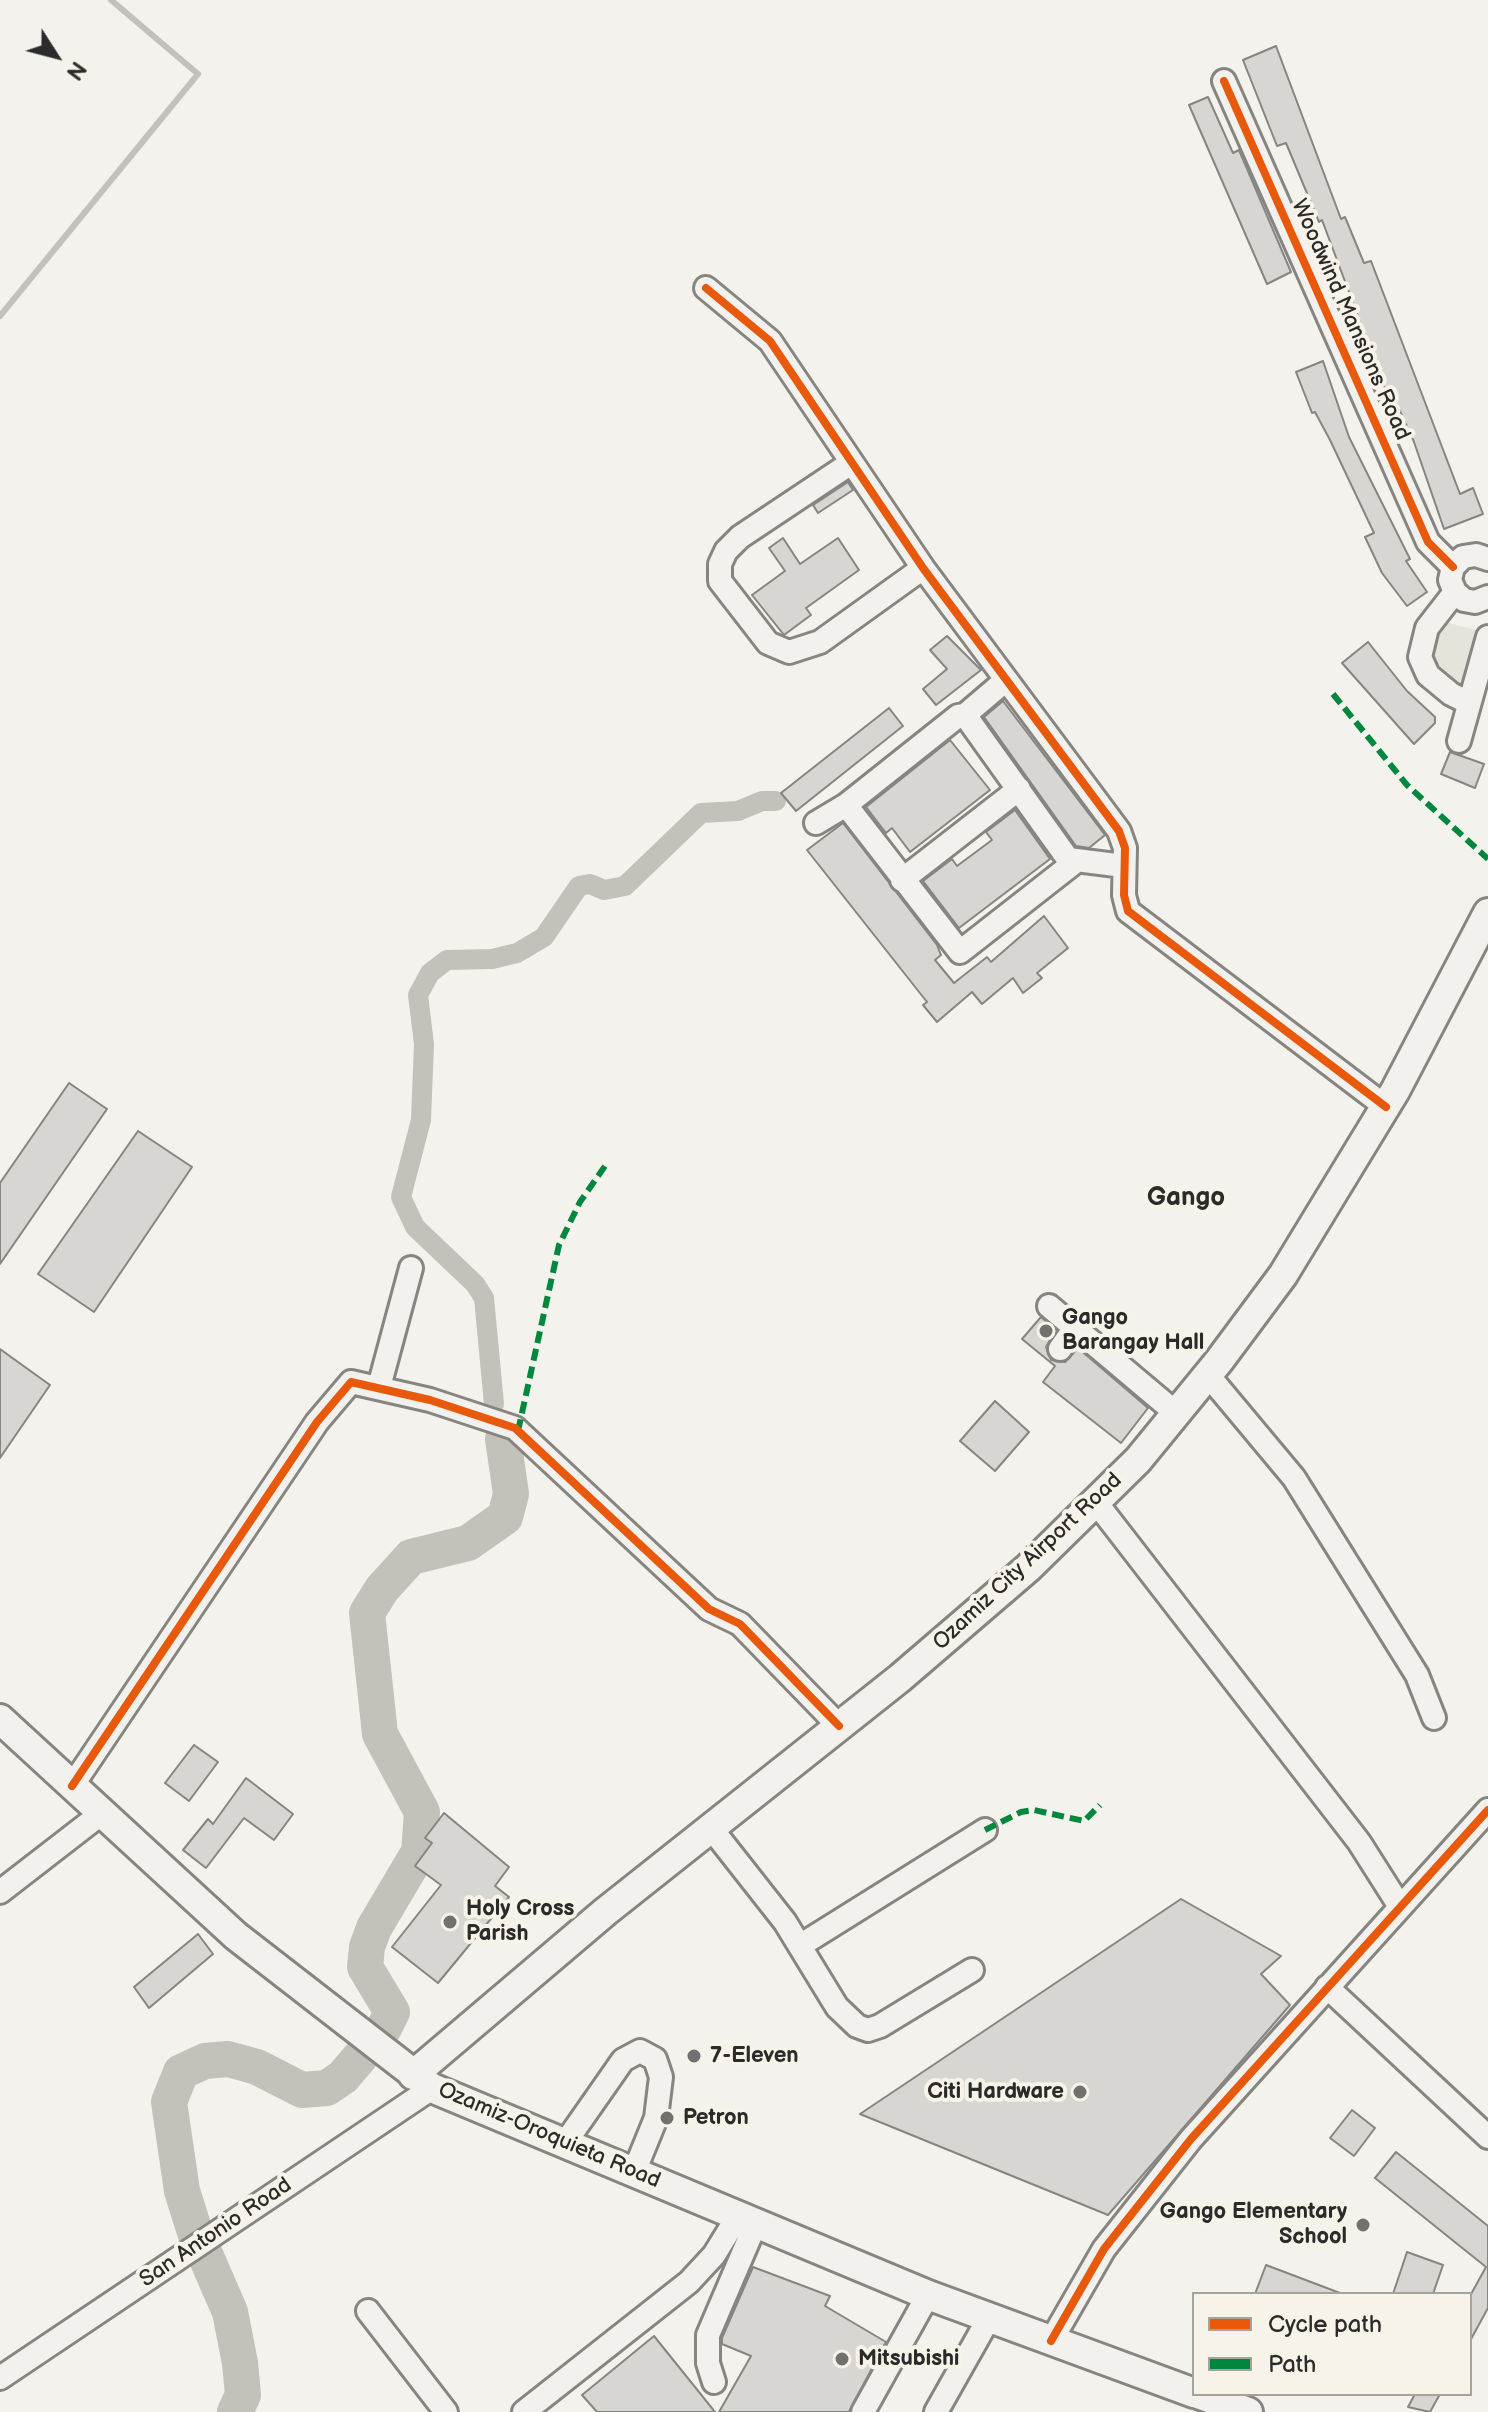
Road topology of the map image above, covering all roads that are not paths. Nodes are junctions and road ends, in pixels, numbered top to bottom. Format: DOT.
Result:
graph roads {
  1 [pos="1224,81"];
  2 [pos="706,288"];
  3 [pos="851,463"];
  4 [pos="1488,559"];
  5 [pos="1453,567"];
  6 [pos="923,568"];
  7 [pos="1455,592"];
  8 [pos="1487,599"];
  9 [pos="1488,637"];
  10 [pos="1006,680"];
  11 [pos="1469,703"];
  12 [pos="965,715"];
  13 [pos="1459,741"];
  14 [pos="1019,789"];
  15 [pos="846,805"];
  16 [pos="816,823"];
  17 [pos="1075,862"];
  18 [pos="1124,866"];
  19 [pos="902,880"];
  20 [pos="1488,913"];
  21 [pos="1386,1107"];
  22 [pos="411,1268"];
  23 [pos="1049,1306"];
  24 [pos="1075,1328"];
  25 [pos="1060,1349"];
  26 [pos="1208,1375"];
  27 [pos="379,1387"];
  28 [pos="1176,1413"];
  29 [pos="1095,1501"];
  30 [pos="1434,1718"];
  31 [pos="0,1719"];
  32 [pos="839,1726"];
  33 [pos="72,1786"];
  34 [pos="1488,1810"];
  35 [pos="102,1813"];
  36 [pos="711,1828"];
  37 [pos="985,1830"];
  38 [pos="0,1892"];
  39 [pos="1399,1905"];
  40 [pos="801,1945"];
  41 [pos="972,1970"];
  42 [pos="1327,1987"];
  43 [pos="423,2082"];
  44 [pos="1488,2137"];
  45 [pos="565,2143"];
  46 [pos="634,2172"];
  47 [pos="747,2219"];
  48 [pos="928,2295"];
  49 [pos="368,2311"];
  50 [pos="989,2318"];
  51 [pos="1051,2341"];
  52 [pos="0,2378"];
  53 [pos="714,2382"];
  54 [pos="1192,2392"];
  55 [pos="1204,2396"];
  56 [pos="446,2412"];
  57 [pos="524,2412"];
  58 [pos="863,2412"];
  59 [pos="936,2412"];
  60 [pos="1248,2412"];
  1 -- 5 [label="street, Woodwind Mansions Road"];
  2 -- 3 [label="street"];
  3 -- 6 [label="street"];
  3 -- 6 [label="street"];
  4 -- 5 [label="street"];
  5 -- 7 [label="street"];
  6 -- 10 [label="street"];
  7 -- 8 [label="street"];
  7 -- 11 [label="street"];
  9 -- 11 [label="street"];
  10 -- 12 [label="street"];
  10 -- 18 [label="street"];
  11 -- 13 [label="street"];
  12 -- 14 [label="street"];
  12 -- 15 [label="street"];
  14 -- 17 [label="street"];
  14 -- 19 [label="street"];
  15 -- 16 [label="street"];
  15 -- 19 [label="street"];
  17 -- 18 [label="street"];
  17 -- 19 [label="street"];
  18 -- 21 [label="street"];
  20 -- 21 [label="main road, Ozamiz City Airport Road"];
  21 -- 26 [label="main road, Ozamiz City Airport Road"];
  22 -- 27 [label="street"];
  23 -- 24 [label="street"];
  24 -- 25 [label="street"];
  24 -- 28 [label="street"];
  26 -- 28 [label="main road, Ozamiz City Airport Road"];
  26 -- 30 [label="street"];
  27 -- 32 [label="street"];
  27 -- 33 [label="street"];
  28 -- 29 [label="main road, Ozamiz City Airport Road"];
  29 -- 32 [label="main road, Ozamiz City Airport Road"];
  29 -- 39 [label="street"];
  31 -- 33 [label="main road, Ozamiz-Oroquieta Road"];
  32 -- 36 [label="main road, Ozamiz City Airport Road"];
  33 -- 35 [label="main road, Ozamiz-Oroquieta Road"];
  34 -- 39 [label="street"];
  35 -- 38 [label="street"];
  35 -- 43 [label="main road, Ozamiz-Oroquieta Road"];
  36 -- 40 [label="street"];
  36 -- 43 [label="main road, Ozamiz City Airport Road"];
  37 -- 40 [label="street"];
  39 -- 42 [label="street"];
  40 -- 41 [label="street"];
  42 -- 44 [label="street"];
  42 -- 51 [label="street"];
  43 -- 45 [label="main road, Ozamiz-Oroquieta Road"];
  43 -- 52 [label="street, San Antonio Road"];
  45 -- 46 [label="main road, Ozamiz-Oroquieta Road"];
  45 -- 46 [label="street"];
  46 -- 47 [label="main road, Ozamiz-Oroquieta Road"];
  47 -- 48 [label="main road, Ozamiz-Oroquieta Road"];
  47 -- 53 [label="street"];
  47 -- 57 [label="street"];
  48 -- 50 [label="main road, Ozamiz-Oroquieta Road"];
  48 -- 58 [label="street"];
  49 -- 56 [label="street"];
  50 -- 51 [label="main road, Ozamiz-Oroquieta Road"];
  50 -- 59 [label="street"];
  51 -- 54 [label="main road, Ozamiz-Oroquieta Road"];
  55 -- 60 [label="main road, Ozamiz-Oroquieta Road"];
}
